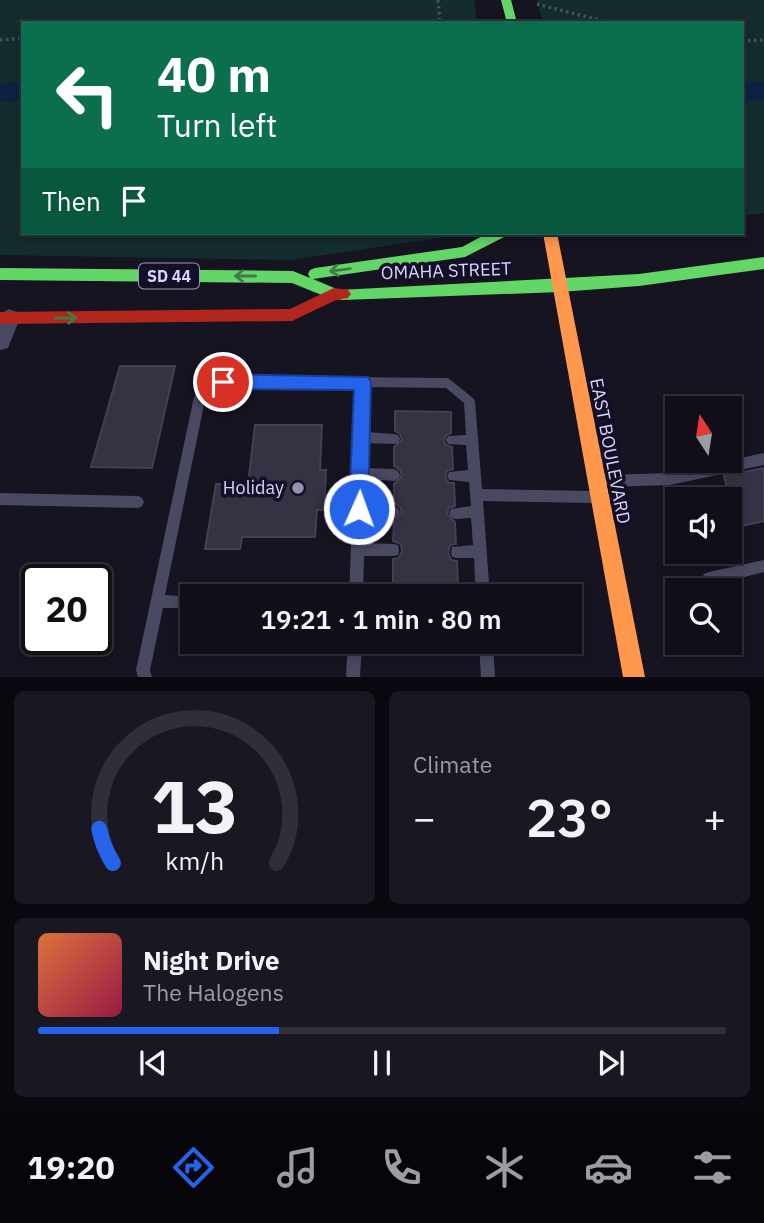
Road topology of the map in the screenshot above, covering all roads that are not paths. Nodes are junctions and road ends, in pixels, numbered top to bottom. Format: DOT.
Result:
graph roads {
  1 [pos="495,235"];
  2 [pos="550,235"];
  3 [pos="764,263"];
  4 [pos="0,274"];
  5 [pos="293,276"];
  6 [pos="559,286"];
  7 [pos="334,294"];
  8 [pos="5,318"];
  9 [pos="0,341"];
  10 [pos="363,382"];
  11 [pos="361,438"];
  12 [pos="394,439"];
  13 [pos="452,440"];
  14 [pos="472,440"];
  15 [pos="764,459"];
  16 [pos="360,473"];
  17 [pos="394,475"];
  18 [pos="453,476"];
  19 [pos="475,476"];
  20 [pos="597,489"];
  21 [pos="476,495"];
  22 [pos="0,499"];
  23 [pos="138,502"];
  24 [pos="359,509"];
  25 [pos="394,512"];
  26 [pos="478,512"];
  27 [pos="455,513"];
  28 [pos="358,549"];
  29 [pos="393,551"];
  30 [pos="480,551"];
  31 [pos="457,552"];
  32 [pos="764,566"];
  33 [pos="713,578"];
  34 [pos="357,584"];
  35 [pos="482,584"];
  36 [pos="158,601"];
  37 [pos="180,602"];
  38 [pos="354,654"];
  39 [pos="487,654"];
  40 [pos="145,677"];
  41 [pos="353,677"];
  42 [pos="488,677"];
  43 [pos="634,677"];
  1 -- 5 [label="main road, one-way"];
  2 -- 6 [label="main road, EAST BOULEVARD"];
  3 -- 6 [label="main road, SD 44"];
  5 -- 4 [label="main road, OMAHA STREET / SD 44, one-way"];
  5 -- 7 [label="main road, OMAHA STREET / SD 44"];
  6 -- 7 [label="main road, OMAHA STREET / SD 44"];
  6 -- 20 [label="main road, EAST BOULEVARD"];
  8 -- 7 [label="main road, OMAHA STREET / SD 44, one-way"];
  8 -- 9 [label="street"];
  10 -- 11 [label="lane"];
  10 -- 14 [label="lane"];
  10 -- 36 [label="lane"];
  11 -- 12 [label="lane"];
  11 -- 16 [label="lane"];
  13 -- 14 [label="lane"];
  14 -- 19 [label="lane"];
  15 -- 20 [label="lane"];
  16 -- 17 [label="lane"];
  16 -- 24 [label="lane"];
  18 -- 19 [label="lane"];
  19 -- 21 [label="lane"];
  20 -- 21 [label="lane"];
  20 -- 43 [label="main road, EAST BOULEVARD"];
  21 -- 26 [label="lane"];
  22 -- 23 [label="lane"];
  24 -- 25 [label="lane"];
  24 -- 28 [label="lane"];
  26 -- 27 [label="lane"];
  26 -- 30 [label="lane"];
  28 -- 29 [label="lane"];
  28 -- 34 [label="lane"];
  30 -- 31 [label="lane"];
  30 -- 35 [label="lane"];
  32 -- 33 [label="lane"];
  36 -- 37 [label="lane"];
  36 -- 40 [label="lane"];
  38 -- 41 [label="lane"];
  39 -- 42 [label="lane"];
}
